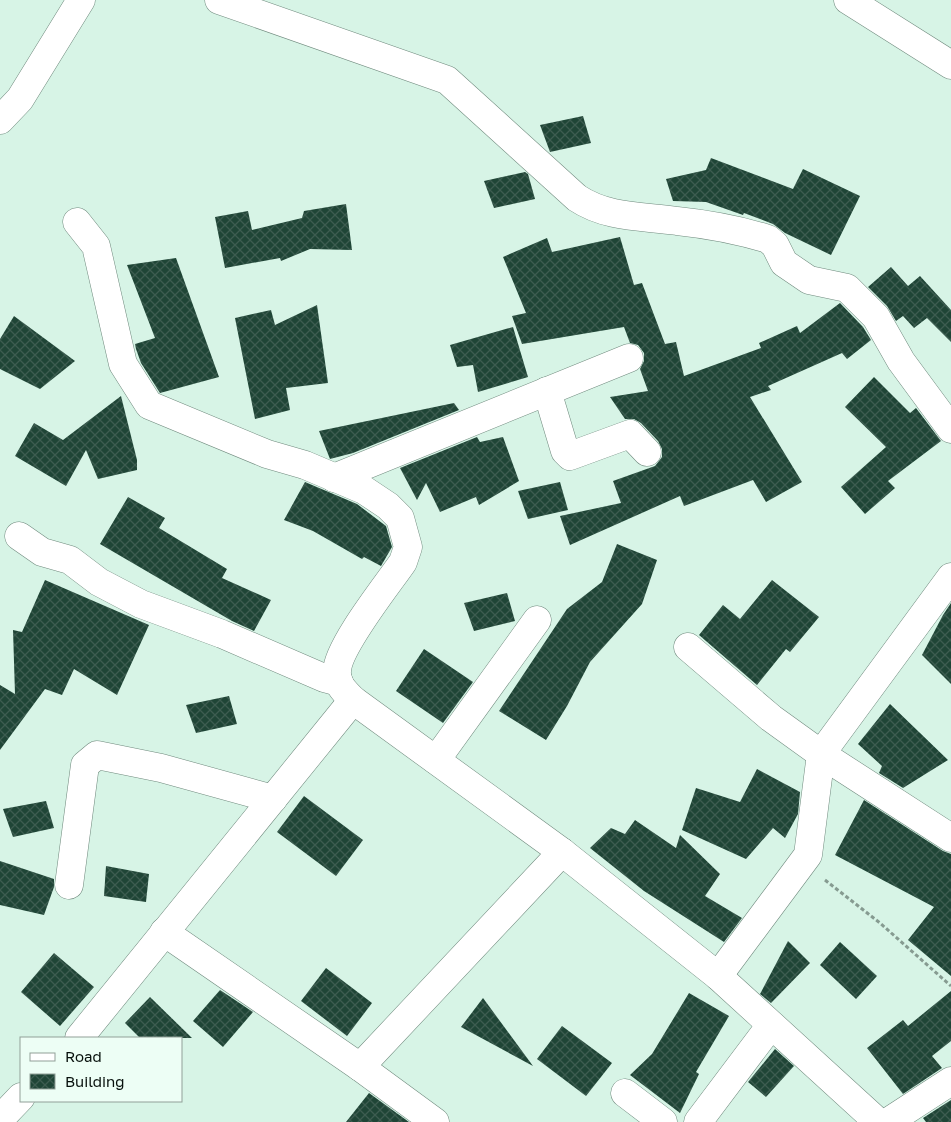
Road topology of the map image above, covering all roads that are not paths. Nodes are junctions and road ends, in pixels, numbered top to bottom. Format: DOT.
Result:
graph roads {
  1 [pos="81,0"];
  2 [pos="219,0"];
  3 [pos="848,0"];
  4 [pos="951,64"];
  5 [pos="0,120"];
  6 [pos="77,222"];
  7 [pos="629,358"];
  8 [pos="547,391"];
  9 [pos="951,429"];
  10 [pos="647,452"];
  11 [pos="334,478"];
  12 [pos="19,536"];
  13 [pos="951,578"];
  14 [pos="537,620"];
  15 [pos="688,647"];
  16 [pos="347,691"];
  17 [pos="821,754"];
  18 [pos="436,760"];
  19 [pos="273,799"];
  20 [pos="951,838"];
  21 [pos="562,852"];
  22 [pos="69,885"];
  23 [pos="164,932"];
  24 [pos="718,976"];
  25 [pos="771,1025"];
  26 [pos="80,1037"];
  27 [pos="360,1067"];
  28 [pos="951,1081"];
  29 [pos="625,1093"];
  30 [pos="20,1098"];
  31 [pos="0,1119"];
  32 [pos="435,1122"];
  33 [pos="664,1122"];
  34 [pos="698,1122"];
  35 [pos="878,1122"];
  36 [pos="888,1122"];
  1 -- 5 [label="street"];
  2 -- 9 [label="street"];
  3 -- 4 [label="street"];
  6 -- 11 [label="street"];
  7 -- 8 [label="street"];
  8 -- 10 [label="street"];
  8 -- 11 [label="street"];
  11 -- 16 [label="street"];
  12 -- 16 [label="street"];
  13 -- 17 [label="street"];
  14 -- 18 [label="street"];
  15 -- 17 [label="street"];
  16 -- 18 [label="street"];
  16 -- 19 [label="street"];
  17 -- 20 [label="street"];
  17 -- 24 [label="street"];
  18 -- 21 [label="street"];
  19 -- 22 [label="street"];
  19 -- 23 [label="street"];
  21 -- 24 [label="street"];
  21 -- 27 [label="street"];
  23 -- 26 [label="street"];
  23 -- 27 [label="street"];
  24 -- 25 [label="street"];
  25 -- 34 [label="street"];
  25 -- 35 [label="street"];
  27 -- 32 [label="street"];
  28 -- 36 [label="street"];
  29 -- 33 [label="street"];
  30 -- 31 [label="street"];
}
